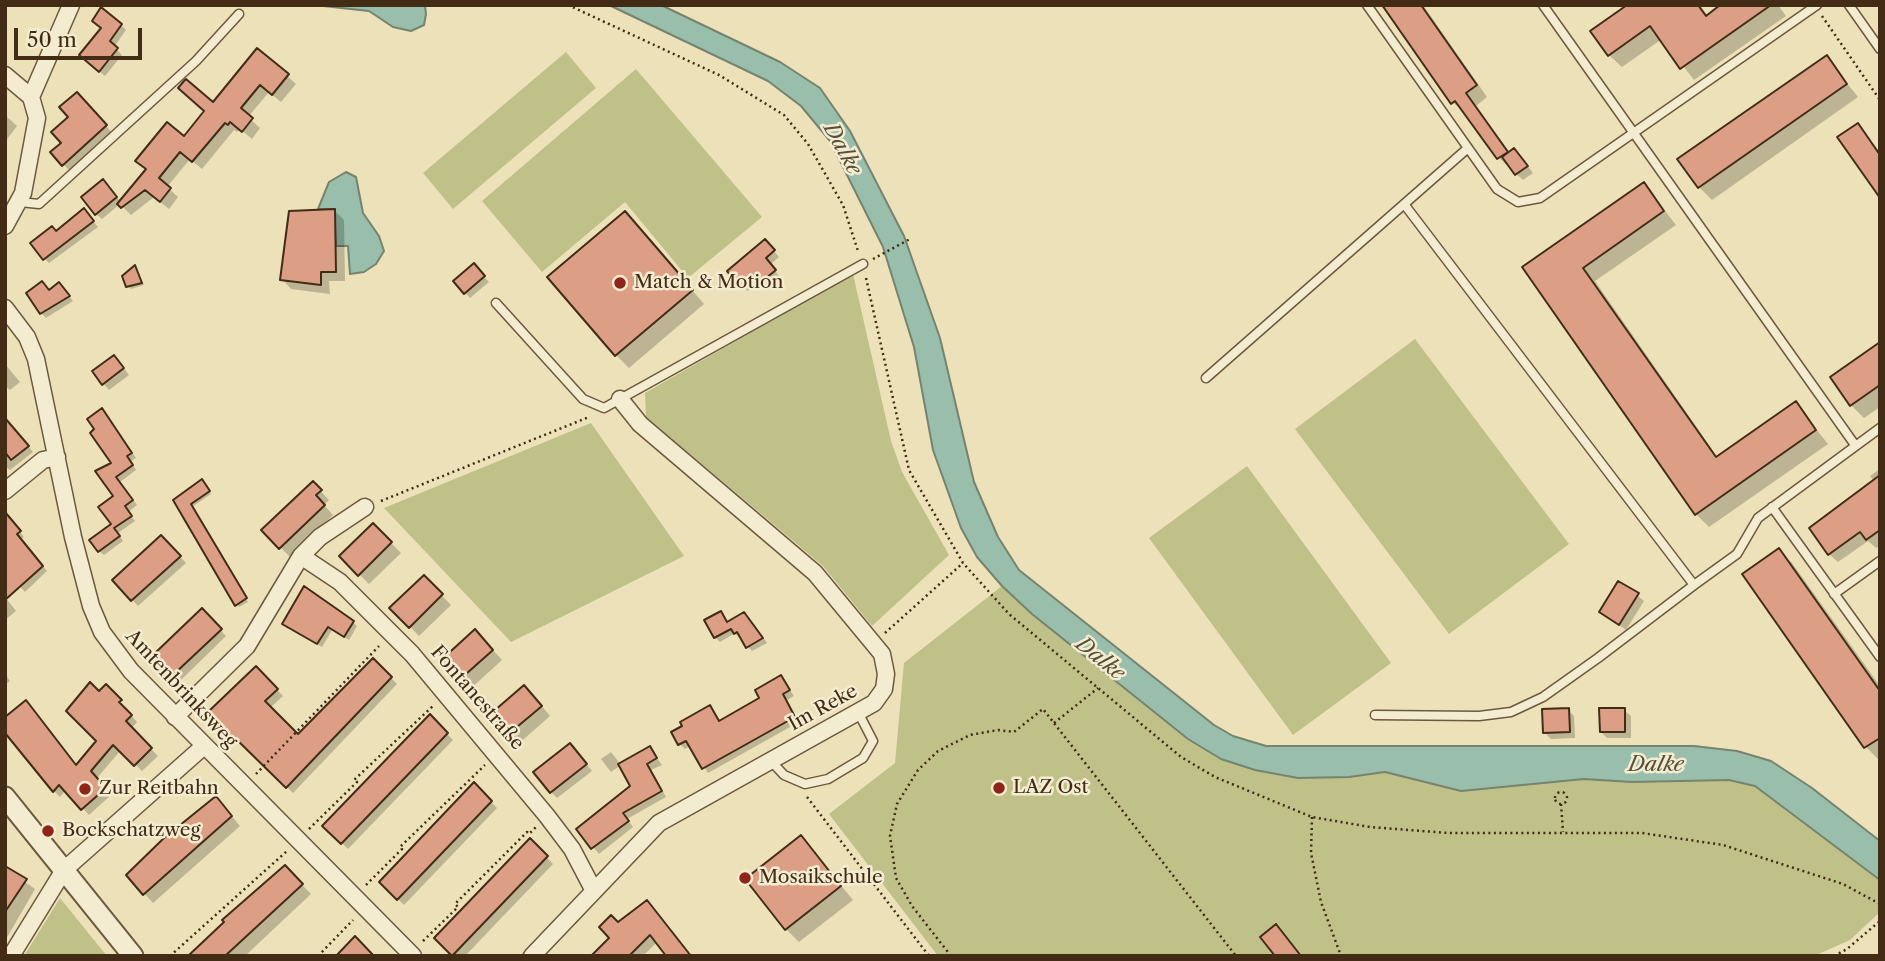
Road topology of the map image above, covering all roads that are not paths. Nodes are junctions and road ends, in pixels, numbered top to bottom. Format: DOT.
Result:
graph roads {
  1 [pos="71,5"];
  2 [pos="1367,5"];
  3 [pos="1543,5"];
  4 [pos="1849,5"];
  5 [pos="1816,6"];
  6 [pos="239,14"];
  7 [pos="1880,49"];
  8 [pos="5,75"];
  9 [pos="32,97"];
  10 [pos="1633,133"];
  11 [pos="1468,148"];
  12 [pos="19,202"];
  13 [pos="1404,204"];
  14 [pos="5,226"];
  15 [pos="863,264"];
  16 [pos="496,303"];
  17 [pos="5,308"];
  18 [pos="1206,378"];
  19 [pos="620,399"];
  20 [pos="1880,428"];
  21 [pos="1856,445"];
  22 [pos="57,457"];
  23 [pos="5,491"];
  24 [pos="365,507"];
  25 [pos="1772,507"];
  26 [pos="301,556"];
  27 [pos="1880,561"];
  28 [pos="1694,585"];
  29 [pos="1834,594"];
  30 [pos="1880,657"];
  31 [pos="858,712"];
  32 [pos="1375,715"];
  33 [pos="175,717"];
  34 [pos="204,746"];
  35 [pos="771,761"];
  36 [pos="5,797"];
  37 [pos="64,870"];
  38 [pos="594,891"];
  39 [pos="411,955"];
  40 [pos="11,956"];
  41 [pos="132,956"];
  42 [pos="532,956"];
  1 -- 9 [label="street"];
  2 -- 11 [label="lane"];
  3 -- 10 [label="lane"];
  4 -- 7 [label="lane"];
  5 -- 10 [label="lane"];
  6 -- 12 [label="lane"];
  8 -- 9 [label="street"];
  9 -- 12 [label="street"];
  10 -- 11 [label="lane"];
  10 -- 21 [label="lane"];
  11 -- 13 [label="lane"];
  12 -- 14 [label="street"];
  13 -- 18 [label="lane"];
  13 -- 28 [label="lane"];
  15 -- 19 [label="lane"];
  16 -- 19 [label="lane"];
  17 -- 22 [label="street, Amtenbrinksweg"];
  19 -- 31 [label="street, Im Reke"];
  20 -- 21 [label="lane"];
  21 -- 25 [label="lane"];
  22 -- 23 [label="street"];
  22 -- 33 [label="street, Amtenbrinksweg"];
  24 -- 26 [label="street"];
  25 -- 28 [label="lane"];
  25 -- 29 [label="lane"];
  26 -- 33 [label="street"];
  26 -- 38 [label="street, Fontanestraße"];
  27 -- 29 [label="lane"];
  28 -- 32 [label="lane"];
  29 -- 30 [label="lane"];
  31 -- 35 [label="street, Im Reke"];
  31 -- 35 [label="lane"];
  33 -- 34 [label="street, Amtenbrinksweg"];
  34 -- 37 [label="street"];
  34 -- 39 [label="street, Amtenbrinksweg"];
  35 -- 38 [label="street, Im Reke"];
  36 -- 37 [label="street"];
  37 -- 40 [label="street"];
  37 -- 41 [label="street"];
  38 -- 42 [label="street, Im Reke"];
}
